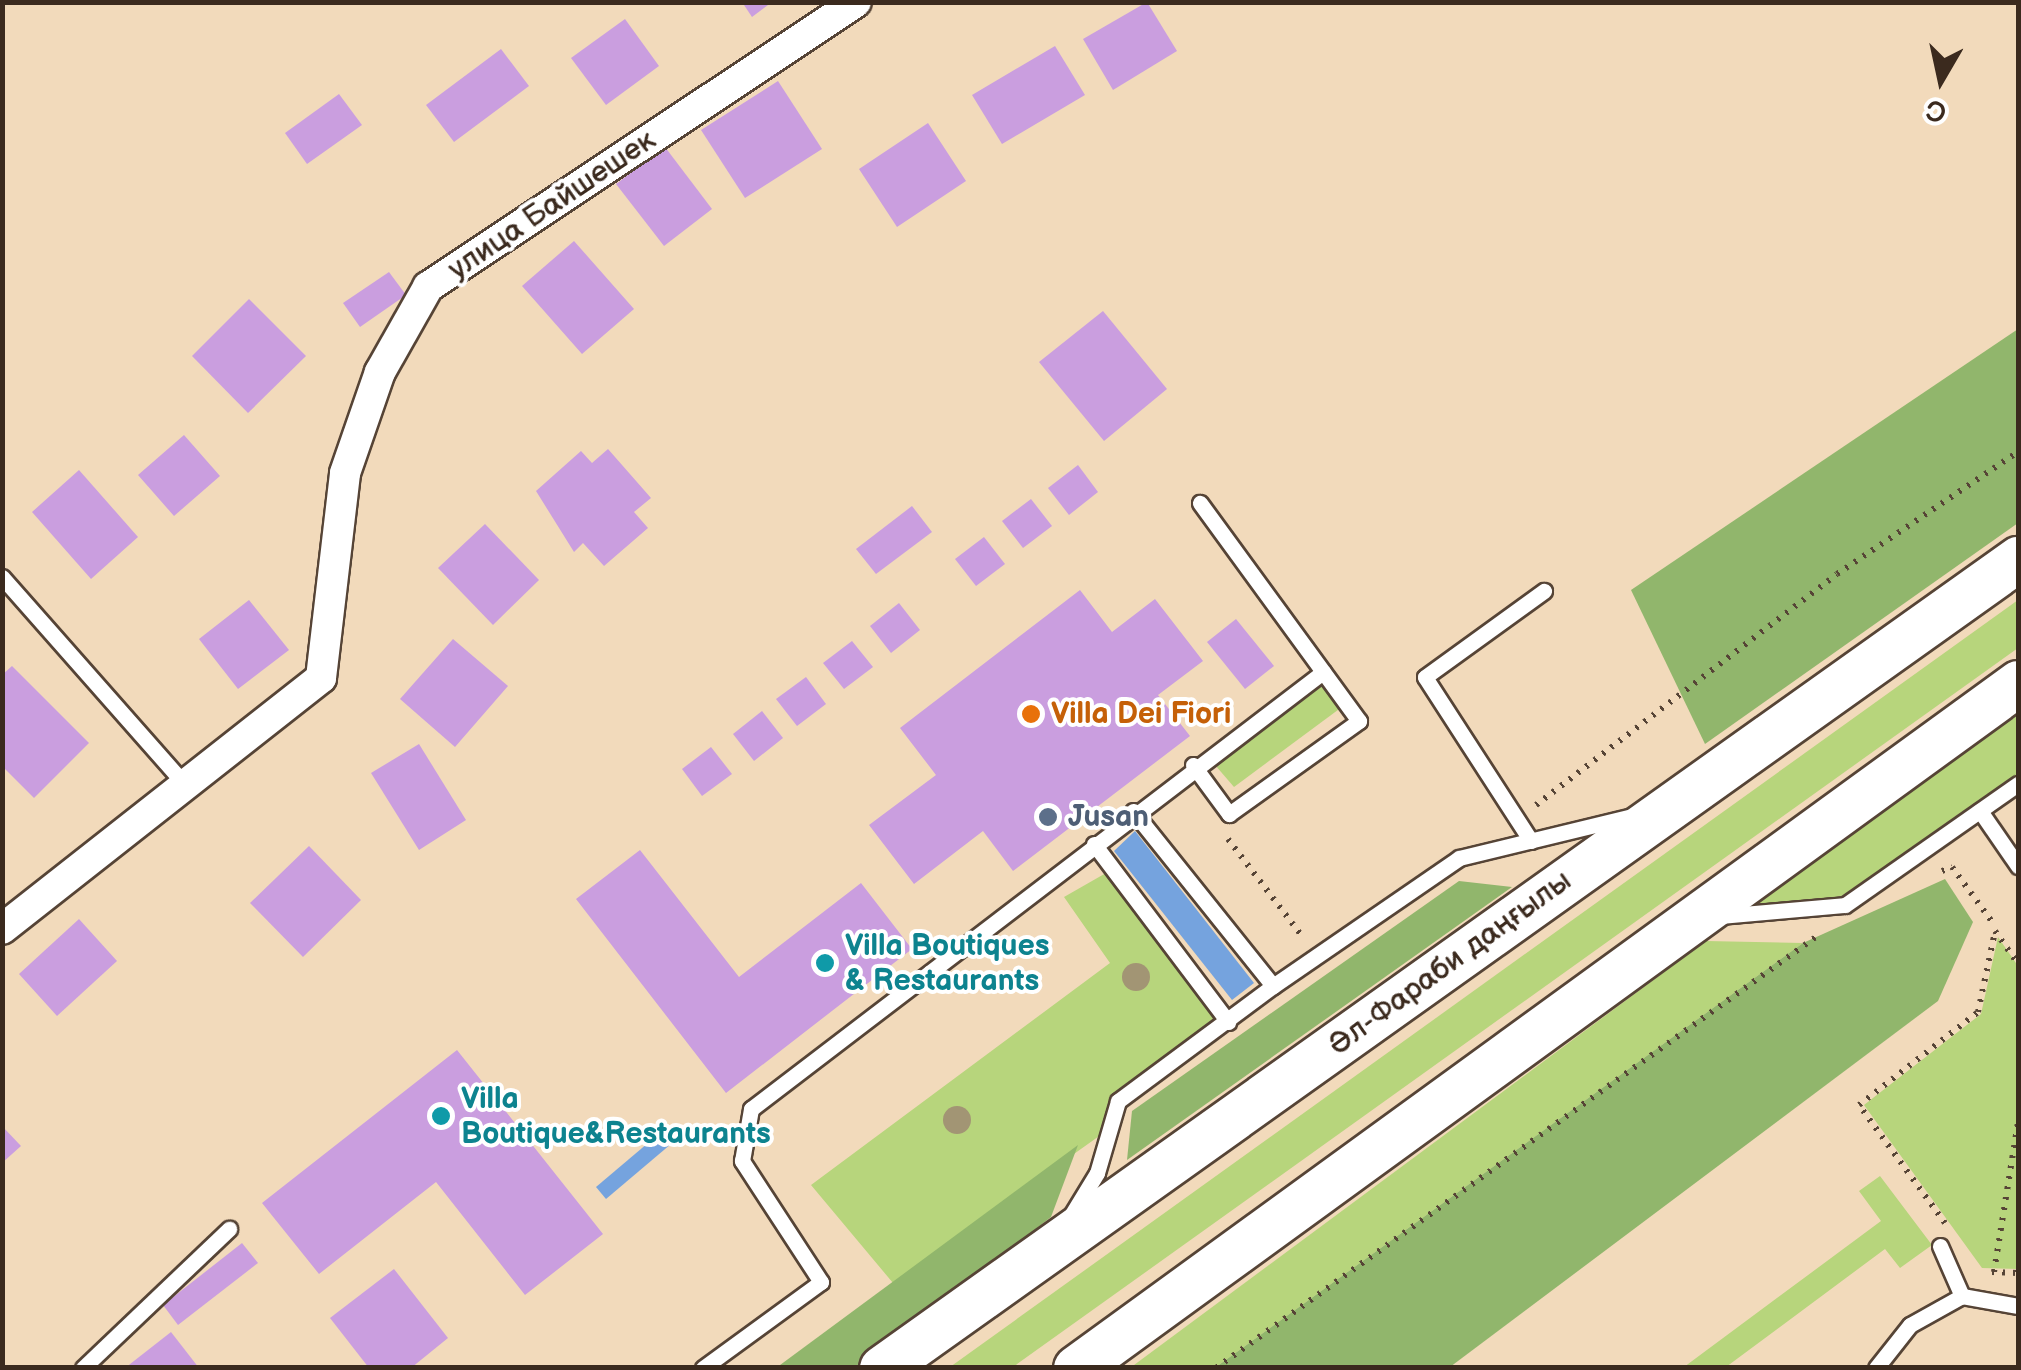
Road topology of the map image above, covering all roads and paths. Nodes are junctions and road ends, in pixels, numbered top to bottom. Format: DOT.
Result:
graph roads {
  1 [pos="856,2"];
  2 [pos="2018,452"];
  3 [pos="1200,503"];
  4 [pos="2018,559"];
  5 [pos="2,578"];
  6 [pos="1544,591"];
  7 [pos="1323,672"];
  8 [pos="2018,683"];
  9 [pos="1193,765"];
  10 [pos="1178,776"];
  11 [pos="2018,784"];
  12 [pos="188,788"];
  13 [pos="1666,807"];
  14 [pos="1980,810"];
  15 [pos="1133,811"];
  16 [pos="1512,816"];
  17 [pos="1531,840"];
  18 [pos="1094,844"];
  19 [pos="2018,866"];
  20 [pos="1924,880"];
  21 [pos="1690,918"];
  22 [pos="1993,923"];
  23 [pos="1837,925"];
  24 [pos="2,930"];
  25 [pos="1322,934"];
  26 [pos="2018,964"];
  27 [pos="1273,986"];
  28 [pos="1228,1022"];
  29 [pos="2018,1122"];
  30 [pos="2017,1142"];
  31 [pos="2004,1208"];
  32 [pos="2018,1210"];
  33 [pos="229,1228"];
  34 [pos="1958,1242"];
  35 [pos="1054,1244"];
  36 [pos="1940,1246"];
  37 [pos="1980,1272"];
  38 [pos="1994,1272"];
  39 [pos="2018,1273"];
  40 [pos="1962,1296"];
  41 [pos="2018,1306"];
  42 [pos="83,1368"];
  43 [pos="703,1368"];
  44 [pos="882,1368"];
  45 [pos="1076,1368"];
  46 [pos="1216,1368"];
  47 [pos="1876,1368"];
  1 -- 12 [label="street, улица Байшешек"];
  2 -- 16 [label="path"];
  3 -- 7 [label="lane"];
  4 -- 13 [label="main road, Әл-Фараби даңғылы"];
  5 -- 12 [label="lane"];
  6 -- 16 [label="lane"];
  7 -- 9 [label="lane"];
  7 -- 9 [label="lane"];
  8 -- 21 [label="main road"];
  9 -- 10 [label="lane"];
  10 -- 15 [label="lane"];
  10 -- 25 [label="path"];
  11 -- 14 [label="lane"];
  12 -- 24 [label="street, улица Байшешек"];
  13 -- 17 [label="lane"];
  13 -- 35 [label="main road, Әл-Фараби даңғылы"];
  14 -- 19 [label="lane"];
  14 -- 21 [label="lane"];
  15 -- 18 [label="lane"];
  15 -- 27 [label="lane"];
  16 -- 17 [label="lane"];
  17 -- 27 [label="lane"];
  18 -- 28 [label="lane"];
  18 -- 43 [label="lane"];
  20 -- 22 [label="path"];
  21 -- 45 [label="main road"];
  23 -- 46 [label="path"];
  26 -- 34 [label="path"];
  27 -- 28 [label="lane"];
  28 -- 35 [label="lane"];
  29 -- 30 [label="path"];
  30 -- 31 [label="path"];
  31 -- 32 [label="path"];
  31 -- 38 [label="path"];
  33 -- 42 [label="lane"];
  35 -- 44 [label="main road, Әл-Фараби даңғылы"];
  36 -- 40 [label="lane"];
  37 -- 38 [label="path"];
  38 -- 39 [label="path"];
  40 -- 41 [label="lane"];
  40 -- 47 [label="lane"];
}
